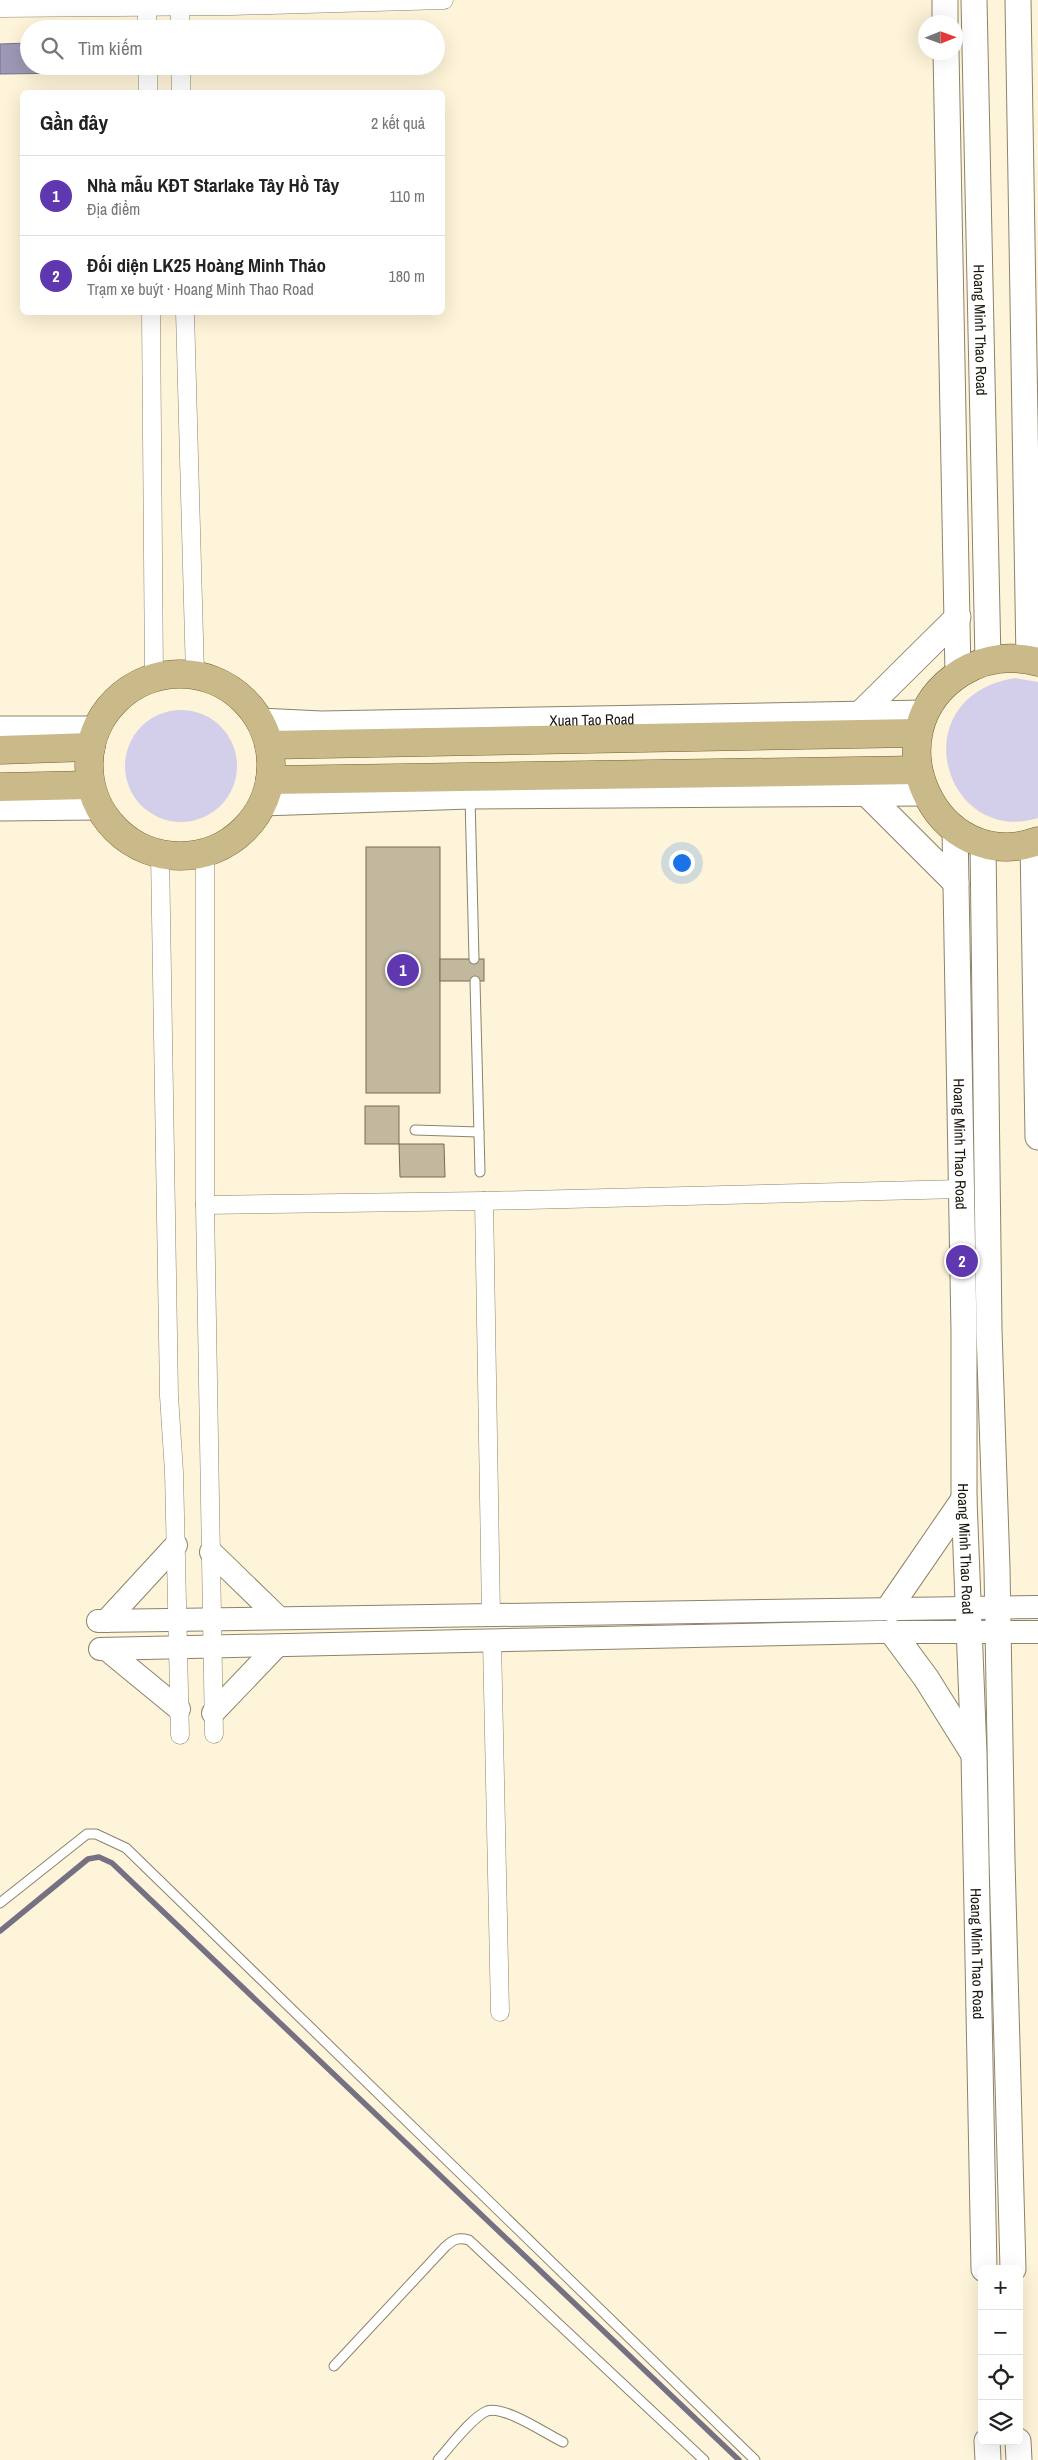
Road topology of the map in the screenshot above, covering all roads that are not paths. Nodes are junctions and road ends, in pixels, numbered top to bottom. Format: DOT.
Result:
graph roads {
  1 [pos="444,0"];
  2 [pos="945,0"];
  3 [pos="974,0"];
  4 [pos="1018,0"];
  5 [pos="147,3"];
  6 [pos="180,3"];
  7 [pos="0,8"];
  8 [pos="946,15"];
  9 [pos="147,20"];
  10 [pos="180,20"];
  11 [pos="946,60"];
  12 [pos="148,75"];
  13 [pos="181,75"];
  14 [pos="148,90"];
  15 [pos="181,90"];
  16 [pos="151,315"];
  17 [pos="185,315"];
  18 [pos="958,617"];
  19 [pos="988,661"];
  20 [pos="1034,661"];
  21 [pos="958,674"];
  22 [pos="195,675"];
  23 [pos="154,677"];
  24 [pos="860,714"];
  25 [pos="921,723"];
  26 [pos="0,729"];
  27 [pos="265,733"];
  28 [pos="94,738"];
  29 [pos="0,750"];
  30 [pos="922,782"];
  31 [pos="0,787"];
  32 [pos="266,792"];
  33 [pos="866,793"];
  34 [pos="93,796"];
  35 [pos="470,796"];
  36 [pos="0,808"];
  37 [pos="955,829"];
  38 [pos="1035,842"];
  39 [pos="983,844"];
  40 [pos="204,852"];
  41 [pos="160,854"];
  42 [pos="956,883"];
  43 [pos="474,959"];
  44 [pos="475,981"];
  45 [pos="416,1130"];
  46 [pos="479,1132"];
  47 [pos="1038,1136"];
  48 [pos="480,1172"];
  49 [pos="961,1189"];
  50 [pos="484,1201"];
  51 [pos="205,1205"];
  52 [pos="989,1330"];
  53 [pos="964,1331"];
  54 [pos="964,1499"];
  55 [pos="176,1545"];
  56 [pos="211,1552"];
  57 [pos="998,1607"];
  58 [pos="1038,1607"];
  59 [pos="968,1608"];
  60 [pos="491,1615"];
  61 [pos="279,1618"];
  62 [pos="212,1619"];
  63 [pos="177,1620"];
  64 [pos="887,1624"];
  65 [pos="969,1632"];
  66 [pos="1038,1632"];
  67 [pos="492,1641"];
  68 [pos="277,1646"];
  69 [pos="212,1647"];
  70 [pos="178,1648"];
  71 [pos="179,1709"];
  72 [pos="213,1724"];
  73 [pos="180,1735"];
  74 [pos="1000,1753"];
  75 [pos="974,1754"];
  76 [pos="0,1903"];
  77 [pos="500,2012"];
  78 [pos="984,2265"];
  79 [pos="1013,2265"];
  80 [pos="334,2366"];
  81 [pos="563,2442"];
  82 [pos="987,2445"];
  83 [pos="1018,2445"];
  84 [pos="438,2460"];
  85 [pos="704,2460"];
  86 [pos="755,2460"];
  87 [pos="988,2460"];
  88 [pos="1018,2460"];
  1 -- 6 [label="street"];
  2 -- 8 [label="main road"];
  3 -- 19 [label="main road, Hoang Minh Thao Road"];
  4 -- 20 [label="main road"];
  5 -- 6 [label="street"];
  5 -- 7 [label="street"];
  5 -- 9 [label="street"];
  6 -- 10 [label="street"];
  11 -- 18 [label="main road, Hoang Minh Thao Road"];
  12 -- 14 [label="street"];
  13 -- 15 [label="street"];
  16 -- 23 [label="street"];
  17 -- 22 [label="street"];
  18 -- 21 [label="main road, Hoang Minh Thao Road"];
  18 -- 24 [label="main road"];
  19 -- 20 [label="main road"];
  19 -- 21 [label="main road"];
  21 -- 25 [label="main road"];
  22 -- 23 [label="main road"];
  22 -- 27 [label="main road"];
  23 -- 28 [label="main road"];
  24 -- 25 [label="main road, Xuan Tao Road"];
  24 -- 27 [label="main road, Xuan Tao Road"];
  25 -- 27 [label="main road, Xuan Tao Road"];
  25 -- 30 [label="main road"];
  26 -- 28 [label="main road"];
  27 -- 32 [label="main road"];
  28 -- 29 [label="main road"];
  28 -- 34 [label="main road"];
  30 -- 32 [label="main road"];
  30 -- 33 [label="main road"];
  30 -- 37 [label="main road"];
  31 -- 34 [label="main road"];
  32 -- 35 [label="main road"];
  32 -- 40 [label="main road"];
  33 -- 35 [label="main road"];
  33 -- 42 [label="main road"];
  34 -- 36 [label="main road"];
  34 -- 41 [label="main road"];
  35 -- 43 [label="lane"];
  37 -- 39 [label="main road"];
  37 -- 42 [label="main road, Hoang Minh Thao Road"];
  38 -- 39 [label="main road"];
  38 -- 47 [label="main road"];
  39 -- 52 [label="main road, Hoang Minh Thao Road"];
  40 -- 41 [label="main road"];
  40 -- 51 [label="street"];
  41 -- 55 [label="street"];
  42 -- 49 [label="main road, Hoang Minh Thao Road"];
  44 -- 46 [label="lane"];
  45 -- 46 [label="lane"];
  46 -- 48 [label="lane"];
  49 -- 50 [label="street"];
  49 -- 53 [label="main road, Hoang Minh Thao Road"];
  50 -- 51 [label="street"];
  50 -- 60 [label="street"];
  51 -- 56 [label="street"];
  52 -- 53 [label="main road"];
  52 -- 57 [label="main road, Hoang Minh Thao Road"];
  53 -- 54 [label="main road, Hoang Minh Thao Road"];
  54 -- 59 [label="main road, Hoang Minh Thao Road"];
  54 -- 64 [label="main road"];
  55 -- 63 [label="street"];
  55 -- 63 [label="street"];
  56 -- 61 [label="street"];
  56 -- 62 [label="street"];
  57 -- 58 [label="street"];
  57 -- 59 [label="street"];
  57 -- 74 [label="main road, Hoang Minh Thao Road"];
  59 -- 64 [label="street"];
  59 -- 65 [label="main road, Hoang Minh Thao Road"];
  60 -- 61 [label="street"];
  60 -- 64 [label="street"];
  61 -- 62 [label="street"];
  62 -- 63 [label="street"];
  62 -- 69 [label="street"];
  63 -- 70 [label="street"];
  64 -- 65 [label="street"];
  64 -- 67 [label="street"];
  64 -- 75 [label="main road"];
  65 -- 66 [label="street"];
  65 -- 75 [label="main road, Hoang Minh Thao Road"];
  67 -- 68 [label="street"];
  67 -- 77 [label="street"];
  68 -- 69 [label="street"];
  68 -- 72 [label="street"];
  69 -- 70 [label="street"];
  69 -- 72 [label="street"];
  70 -- 71 [label="street"];
  70 -- 71 [label="street"];
  71 -- 73 [label="street"];
  74 -- 75 [label="main road"];
  74 -- 79 [label="main road, Hoang Minh Thao Road"];
  75 -- 78 [label="main road, Hoang Minh Thao Road"];
  76 -- 86 [label="lane"];
  80 -- 85 [label="lane"];
  81 -- 84 [label="lane"];
  82 -- 87 [label="main road"];
  83 -- 88 [label="main road"];
}
